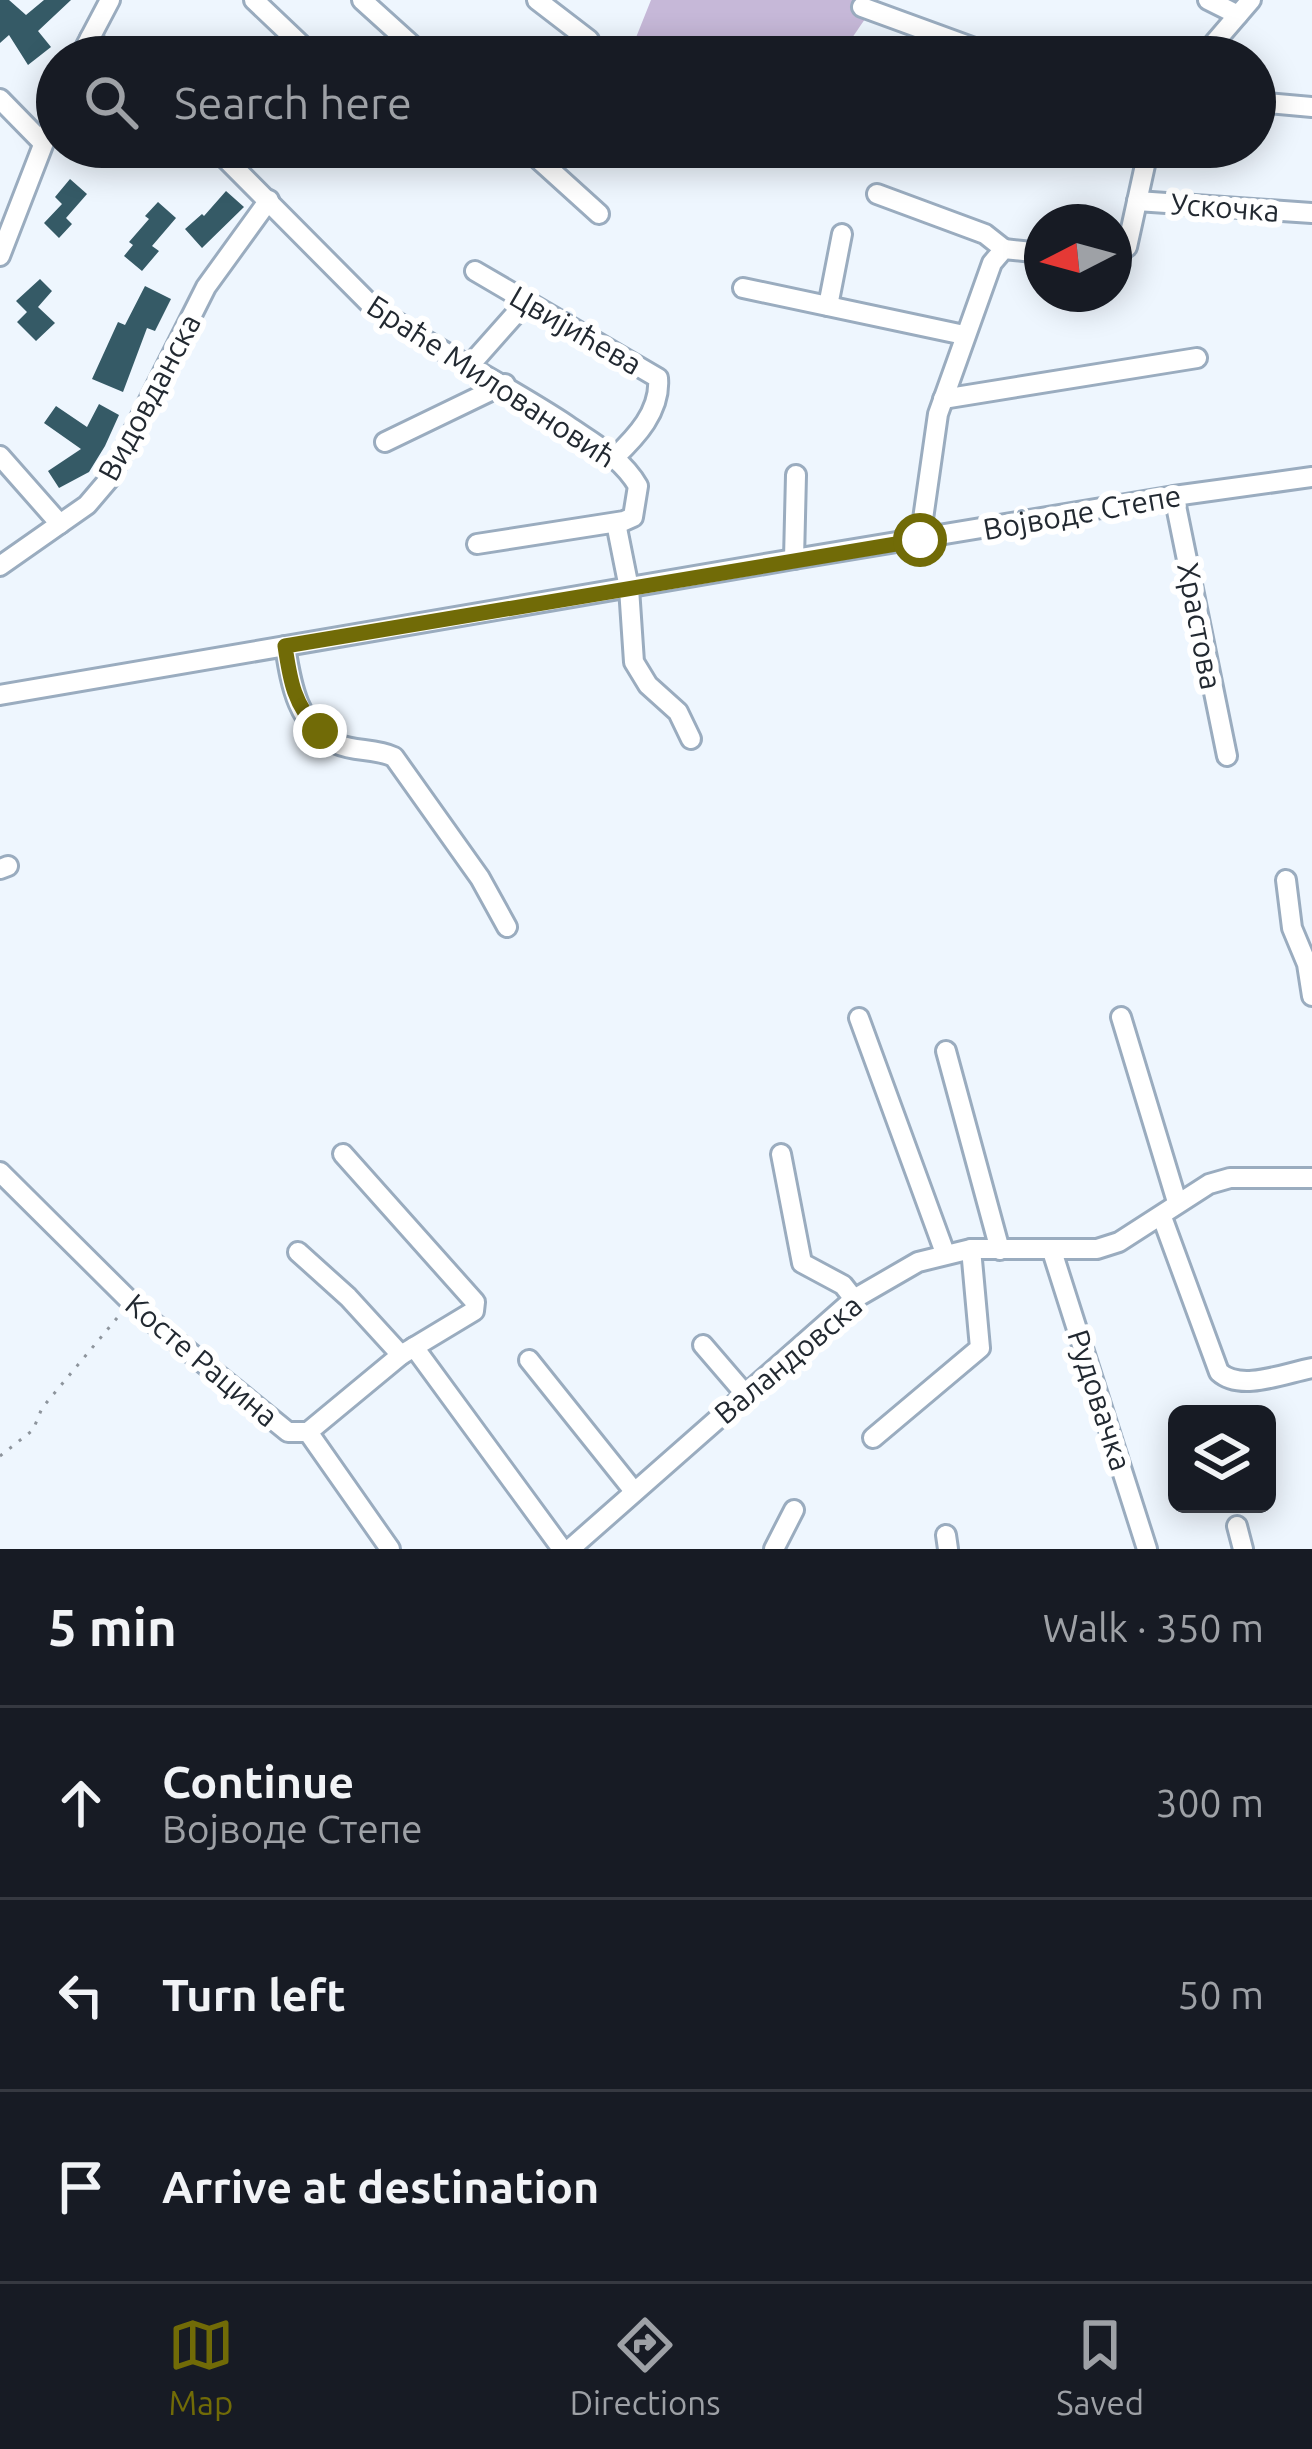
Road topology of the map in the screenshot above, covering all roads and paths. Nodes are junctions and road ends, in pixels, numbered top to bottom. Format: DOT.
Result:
graph roads {
  1 [pos="110,0"];
  2 [pos="254,0"];
  3 [pos="362,0"];
  4 [pos="537,0"];
  5 [pos="1208,0"];
  6 [pos="862,7"];
  7 [pos="1245,8"];
  8 [pos="91,36"];
  9 [pos="292,36"];
  10 [pos="402,36"];
  11 [pos="584,36"];
  12 [pos="941,36"];
  13 [pos="1220,36"];
  14 [pos="0,98"];
  15 [pos="1276,103"];
  16 [pos="1312,106"];
  17 [pos="36,136"];
  18 [pos="36,161"];
  19 [pos="235,168"];
  20 [pos="548,168"];
  21 [pos="1144,168"];
  22 [pos="877,194"];
  23 [pos="268,200"];
  24 [pos="1137,201"];
  25 [pos="1312,213"];
  26 [pos="599,214"];
  27 [pos="1132,224"];
  28 [pos="842,234"];
  29 [pos="1004,249"];
  30 [pos="1024,251"];
  31 [pos="0,256"];
  32 [pos="475,272"];
  33 [pos="742,288"];
  34 [pos="526,302"];
  35 [pos="828,306"];
  36 [pos="964,335"];
  37 [pos="1197,358"];
  38 [pos="471,364"];
  39 [pos="505,384"];
  40 [pos="943,399"];
  41 [pos="385,442"];
  42 [pos="0,456"];
  43 [pos="614,458"];
  44 [pos="796,475"];
  45 [pos="1312,477"];
  46 [pos="1174,496"];
  47 [pos="620,522"];
  48 [pos="60,524"];
  49 [pos="920,540"];
  50 [pos="477,544"];
  51 [pos="794,559"];
  52 [pos="0,566"];
  53 [pos="628,588"];
  54 [pos="285,646"];
  55 [pos="0,695"];
  56 [pos="692,739"];
  57 [pos="1227,756"];
  58 [pos="1286,880"];
  59 [pos="507,927"];
  60 [pos="1312,996"];
  61 [pos="1121,1016"];
  62 [pos="859,1018"];
  63 [pos="946,1051"];
  64 [pos="343,1154"];
  65 [pos="781,1154"];
  66 [pos="0,1172"];
  67 [pos="1312,1178"];
  68 [pos="1177,1202"];
  69 [pos="1162,1217"];
  70 [pos="971,1249"];
  71 [pos="1000,1250"];
  72 [pos="1052,1251"];
  73 [pos="298,1252"];
  74 [pos="945,1253"];
  75 [pos="854,1299"];
  76 [pos="130,1302"];
  77 [pos="703,1345"];
  78 [pos="408,1351"];
  79 [pos="530,1360"];
  80 [pos="1312,1368"];
  81 [pos="746,1395"];
  82 [pos="308,1432"];
  83 [pos="873,1438"];
  84 [pos="0,1456"];
  85 [pos="633,1490"];
  86 [pos="794,1510"];
  87 [pos="1238,1526"];
  88 [pos="571,1548"];
  89 [pos="390,1549"];
  90 [pos="774,1549"];
  91 [pos="1147,1549"];
  92 [pos="1243,1549"];
  1 -- 8 [label="street"];
  2 -- 9 [label="street"];
  3 -- 10 [label="street"];
  4 -- 11 [label="street"];
  5 -- 7 [label="street"];
  6 -- 12 [label="street"];
  7 -- 13 [label="street"];
  14 -- 17 [label="street"];
  15 -- 16 [label="street"];
  18 -- 31 [label="street"];
  19 -- 23 [label="street, Браће Миловановић"];
  20 -- 26 [label="street"];
  21 -- 24 [label="street"];
  22 -- 29 [label="street"];
  23 -- 38 [label="street, Браће Миловановић"];
  23 -- 48 [label="street, Видовданска"];
  24 -- 25 [label="street, Ускочка"];
  24 -- 27 [label="street"];
  28 -- 35 [label="street"];
  29 -- 30 [label="street"];
  29 -- 36 [label="street"];
  32 -- 34 [label="street, Цвијићева"];
  33 -- 35 [label="street"];
  34 -- 38 [label="street"];
  34 -- 43 [label="street, Цвијићева"];
  35 -- 36 [label="street"];
  36 -- 40 [label="street"];
  37 -- 40 [label="street"];
  38 -- 39 [label="street, Браће Миловановић"];
  39 -- 41 [label="street"];
  39 -- 43 [label="street, Браће Миловановић"];
  40 -- 49 [label="street"];
  42 -- 48 [label="street"];
  43 -- 47 [label="street, Браће Миловановић"];
  44 -- 51 [label="street"];
  45 -- 46 [label="street, Војводе Степе"];
  46 -- 49 [label="street, Војводе Степе"];
  46 -- 57 [label="street, Храстова"];
  47 -- 50 [label="street"];
  47 -- 53 [label="street"];
  48 -- 52 [label="street, Видовданска"];
  49 -- 51 [label="street, Војводе Степе"];
  51 -- 53 [label="street, Војводе Степе"];
  53 -- 54 [label="street, Војводе Степе"];
  53 -- 56 [label="street"];
  54 -- 55 [label="street, Војводе Степе"];
  54 -- 59 [label="street"];
  58 -- 60 [label="street"];
  61 -- 68 [label="street"];
  62 -- 74 [label="street"];
  63 -- 71 [label="street"];
  64 -- 78 [label="street"];
  65 -- 75 [label="street"];
  66 -- 76 [label="street, Косте Рацина"];
  67 -- 68 [label="street, Валандовска"];
  68 -- 69 [label="street, Валандовска"];
  69 -- 72 [label="street, Валандовска"];
  69 -- 80 [label="street"];
  70 -- 71 [label="street, Валандовска"];
  70 -- 74 [label="street, Валандовска"];
  70 -- 83 [label="street"];
  71 -- 72 [label="street, Валандовска"];
  72 -- 91 [label="street, Рудовачка"];
  73 -- 78 [label="street"];
  74 -- 75 [label="street, Валандовска"];
  75 -- 81 [label="street, Валандовска"];
  76 -- 82 [label="street, Косте Рацина"];
  76 -- 84 [label="path"];
  77 -- 81 [label="street"];
  78 -- 82 [label="street"];
  78 -- 88 [label="street"];
  79 -- 85 [label="street"];
  81 -- 85 [label="street, Валандовска"];
  82 -- 89 [label="street, Косте Рацина"];
  85 -- 88 [label="street, Валандовска"];
  86 -- 90 [label="street"];
  87 -- 92 [label="street"];
}
